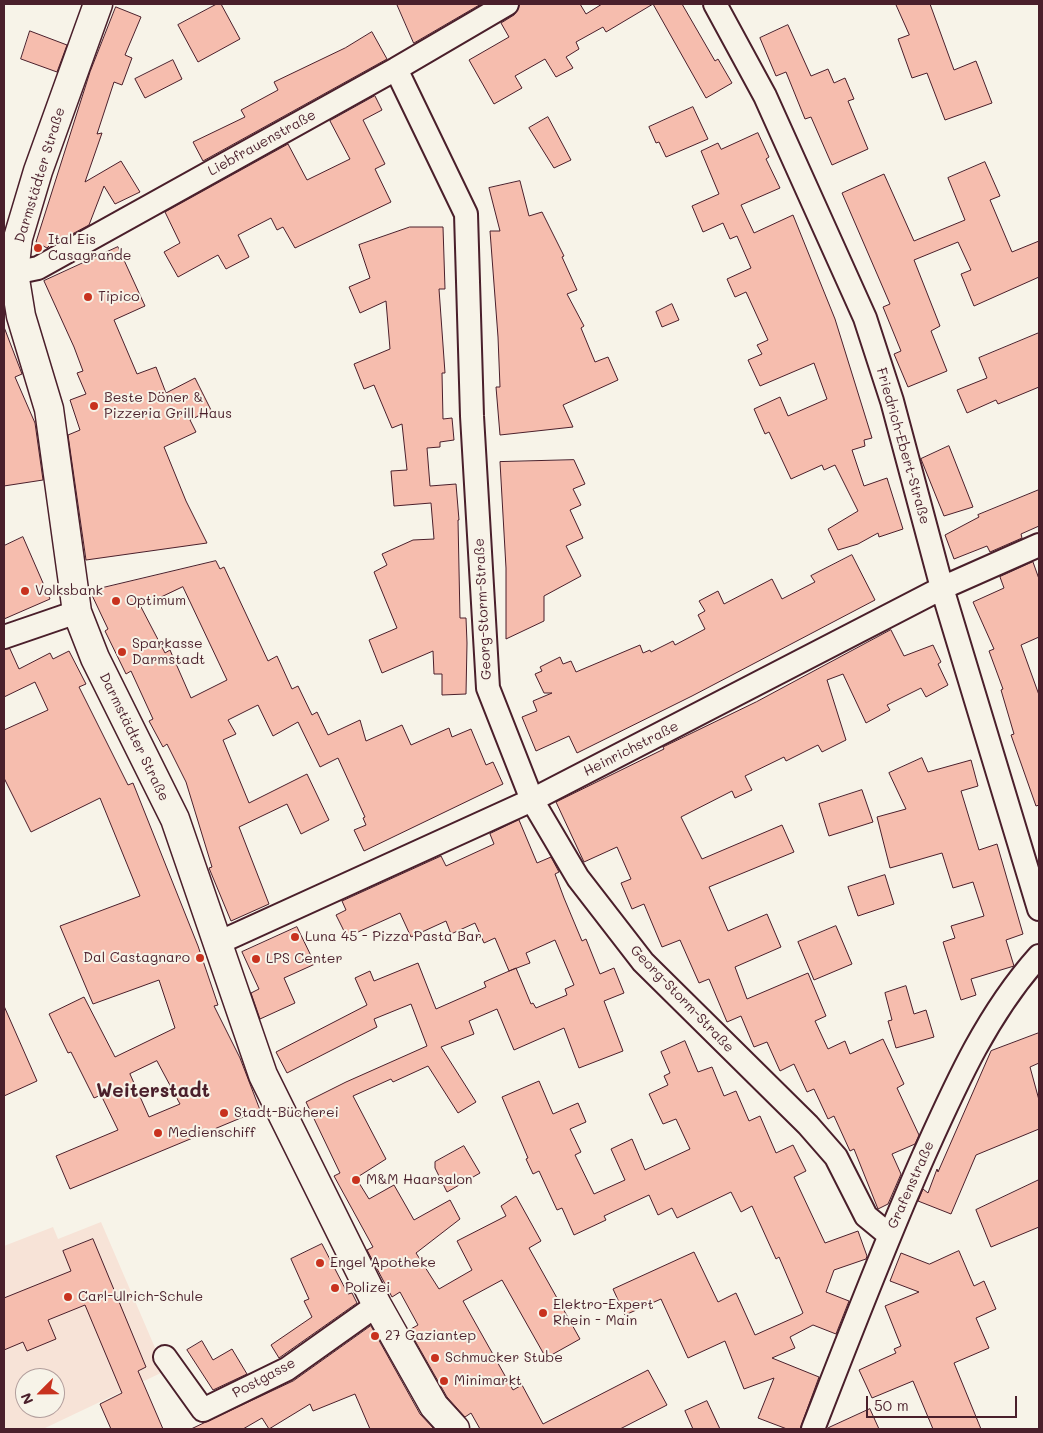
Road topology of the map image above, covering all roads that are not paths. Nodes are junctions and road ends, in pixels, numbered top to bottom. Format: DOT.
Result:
graph roads {
  1 [pos="98,4"];
  2 [pos="507,4"];
  3 [pos="715,4"];
  4 [pos="396,69"];
  5 [pos="11,267"];
  6 [pos="1039,545"];
  7 [pos="942,588"];
  8 [pos="77,612"];
  9 [pos="4,637"];
  10 [pos="532,800"];
  11 [pos="1039,909"];
  12 [pos="218,943"];
  13 [pos="1039,956"];
  14 [pos="889,1234"];
  15 [pos="377,1305"];
  16 [pos="165,1356"];
  17 [pos="456,1429"];
  18 [pos="813,1429"];
  1 -- 5 [label="street, Darmstädter Straße"];
  2 -- 4 [label="street, Liebfrauenstraße"];
  3 -- 7 [label="street, Friedrich-Ebert-Straße"];
  4 -- 5 [label="street, Liebfrauenstraße"];
  4 -- 10 [label="street, Georg-Storm-Straße"];
  5 -- 8 [label="street, Darmstädter Straße"];
  6 -- 7 [label="street, Heinrichstraße"];
  7 -- 10 [label="street, Heinrichstraße"];
  7 -- 11 [label="street, Friedrich-Ebert-Straße"];
  8 -- 9 [label="street"];
  8 -- 12 [label="street, Darmstädter Straße"];
  10 -- 12 [label="street, Heinrichstraße"];
  10 -- 14 [label="street, Georg-Storm-Straße"];
  12 -- 15 [label="street, Darmstädter Straße"];
  13 -- 14 [label="street, Grafenstraße"];
  14 -- 18 [label="street, Grafenstraße"];
  15 -- 16 [label="street, Postgasse"];
  15 -- 17 [label="street, Darmstädter Straße"];
}
